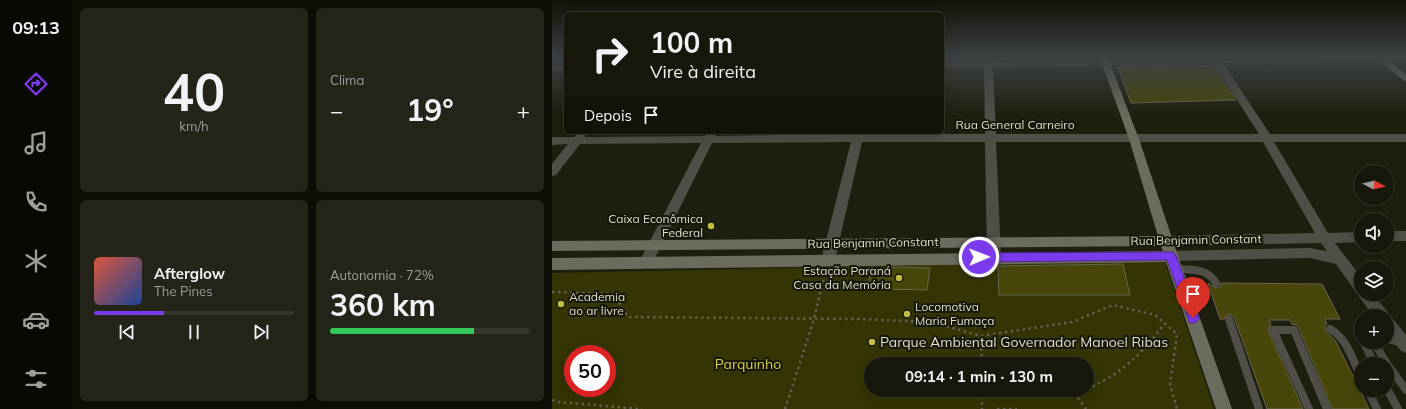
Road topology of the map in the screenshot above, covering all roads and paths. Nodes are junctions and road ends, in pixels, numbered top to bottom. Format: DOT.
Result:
graph roads {
  1 [pos="989,77"];
  2 [pos="1111,77"];
  3 [pos="1228,77"];
  4 [pos="859,135"];
  5 [pos="581,136"];
  6 [pos="711,136"];
  7 [pos="1266,137"];
  8 [pos="991,138"];
  9 [pos="1406,138"];
  10 [pos="1134,139"];
  11 [pos="552,141"];
  12 [pos="552,172"];
  13 [pos="1394,236"];
  14 [pos="1406,236"];
  15 [pos="1324,237"];
  16 [pos="1354,237"];
  17 [pos="1166,241"];
  18 [pos="994,242"];
  19 [pos="655,244"];
  20 [pos="832,244"];
  21 [pos="552,246"];
  22 [pos="1171,256"];
  23 [pos="994,257"];
  24 [pos="1340,259"];
  25 [pos="828,260"];
  26 [pos="646,262"];
  27 [pos="552,264"];
  28 [pos="1176,269"];
  29 [pos="1354,278"];
  30 [pos="1216,283"];
  31 [pos="552,292"];
  32 [pos="814,319"];
  33 [pos="1229,319"];
  34 [pos="1165,323"];
  35 [pos="1330,329"];
  36 [pos="1394,332"];
  37 [pos="982,336"];
  38 [pos="1394,341"];
  39 [pos="1404,344"];
  40 [pos="982,357"];
  41 [pos="1354,364"];
  42 [pos="1394,374"];
  43 [pos="1094,386"];
  44 [pos="1406,390"];
  45 [pos="982,397"];
  46 [pos="1077,397"];
  47 [pos="1371,397"];
  48 [pos="1391,397"];
  49 [pos="552,400"];
  50 [pos="642,409"];
  51 [pos="785,409"];
  52 [pos="982,409"];
  53 [pos="997,409"];
  54 [pos="1017,409"];
  55 [pos="1086,409"];
  56 [pos="1177,409"];
  57 [pos="1224,409"];
  58 [pos="1259,409"];
  59 [pos="1309,409"];
  60 [pos="1327,409"];
  61 [pos="1377,409"];
  62 [pos="1398,409"];
  1 -- 8 [label="street"];
  2 -- 10 [label="main road"];
  3 -- 7 [label="street"];
  4 -- 6 [label="street, Rua General Carneiro"];
  4 -- 8 [label="street, Rua General Carneiro"];
  4 -- 20 [label="street"];
  5 -- 6 [label="street, Rua General Carneiro"];
  5 -- 11 [label="street, Rua General Carneiro"];
  5 -- 12 [label="street"];
  6 -- 19 [label="street"];
  7 -- 9 [label="street, Rua General Carneiro"];
  7 -- 10 [label="street, Rua General Carneiro"];
  7 -- 15 [label="street"];
  8 -- 10 [label="street, Rua General Carneiro"];
  8 -- 18 [label="street"];
  10 -- 17 [label="main road"];
  13 -- 14 [label="street"];
  15 -- 16 [label="street, Rua Benjamin Constant"];
  15 -- 17 [label="street, Rua Benjamin Constant"];
  15 -- 24 [label="street"];
  17 -- 18 [label="main road, Rua Benjamin Constant"];
  17 -- 22 [label="main road"];
  18 -- 20 [label="main road, Rua Benjamin Constant"];
  18 -- 23 [label="street"];
  19 -- 20 [label="main road, Rua Benjamin Constant"];
  19 -- 21 [label="main road, Rua Benjamin Constant"];
  19 -- 26 [label="street"];
  20 -- 25 [label="street"];
  22 -- 23 [label="main road, Rua Benjamin Constant"];
  22 -- 24 [label="street, Rua Benjamin Constant"];
  22 -- 28 [label="main road"];
  23 -- 25 [label="main road, Rua Benjamin Constant"];
  24 -- 29 [label="street"];
  25 -- 26 [label="main road, Rua Benjamin Constant"];
  25 -- 32 [label="path"];
  26 -- 27 [label="main road, Rua Benjamin Constant"];
  28 -- 30 [label="lane"];
  28 -- 57 [label="main road"];
  31 -- 32 [label="path"];
  32 -- 37 [label="path"];
  32 -- 51 [label="path"];
  33 -- 58 [label="lane"];
  34 -- 37 [label="path"];
  34 -- 43 [label="path"];
  34 -- 56 [label="path"];
  35 -- 41 [label="lane"];
  36 -- 39 [label="street"];
  37 -- 40 [label="path"];
  38 -- 39 [label="lane"];
  42 -- 44 [label="lane"];
  45 -- 52 [label="path"];
  46 -- 55 [label="path"];
  47 -- 61 [label="lane"];
  48 -- 62 [label="lane"];
  49 -- 50 [label="path"];
  53 -- 54 [label="path"];
  59 -- 60 [label="lane"];
}
